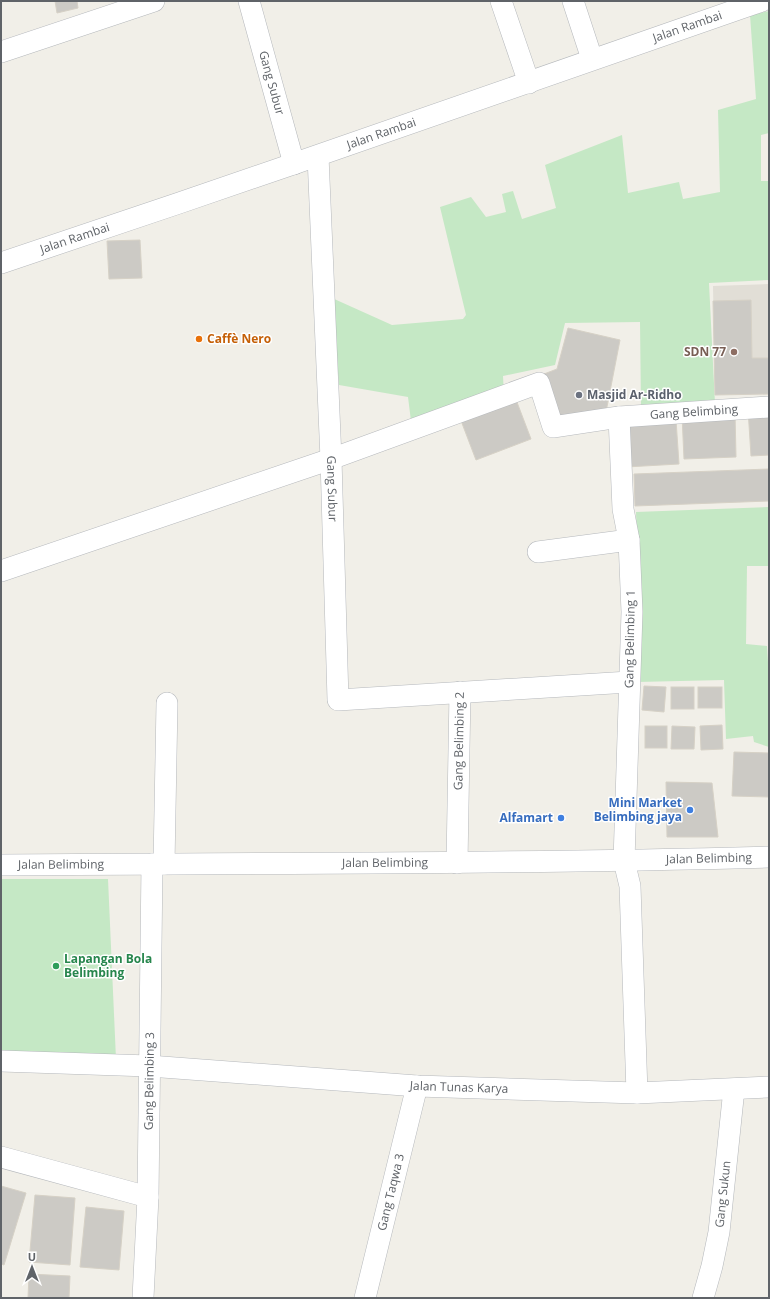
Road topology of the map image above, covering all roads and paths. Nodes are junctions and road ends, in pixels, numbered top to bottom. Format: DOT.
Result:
graph roads {
  1 [pos="154,1"];
  2 [pos="249,1"];
  3 [pos="501,1"];
  4 [pos="573,1"];
  5 [pos="762,1"];
  6 [pos="1,52"];
  7 [pos="592,59"];
  8 [pos="529,82"];
  9 [pos="318,156"];
  10 [pos="294,164"];
  11 [pos="1,263"];
  12 [pos="769,407"];
  13 [pos="619,417"];
  14 [pos="331,458"];
  15 [pos="629,540"];
  16 [pos="538,552"];
  17 [pos="1,571"];
  18 [pos="629,682"];
  19 [pos="460,692"];
  20 [pos="167,703"];
  21 [pos="769,857"];
  22 [pos="624,861"];
  23 [pos="457,863"];
  24 [pos="158,864"];
  25 [pos="1,865"];
  26 [pos="1,1061"];
  27 [pos="149,1066"];
  28 [pos="417,1086"];
  29 [pos="769,1087"];
  30 [pos="734,1089"];
  31 [pos="637,1093"];
  32 [pos="1,1157"];
  33 [pos="148,1197"];
  34 [pos="143,1298"];
  35 [pos="365,1298"];
  36 [pos="703,1298"];
  1 -- 6 [label="street"];
  2 -- 10 [label="street, Gang Subur"];
  3 -- 8 [label="street"];
  4 -- 7 [label="street"];
  5 -- 7 [label="street, Jalan Rambai"];
  7 -- 8 [label="street, Jalan Rambai"];
  8 -- 9 [label="street, Jalan Rambai"];
  9 -- 10 [label="street, Jalan Rambai"];
  9 -- 14 [label="street, Gang Subur"];
  10 -- 11 [label="street, Jalan Rambai"];
  12 -- 13 [label="street, Gang Belimbing"];
  13 -- 14 [label="street, Gang Belimbing"];
  13 -- 15 [label="street, Gang Belimbing 1"];
  14 -- 17 [label="street"];
  14 -- 19 [label="street, Gang Subur"];
  15 -- 16 [label="street"];
  15 -- 18 [label="street, Gang Belimbing 1"];
  18 -- 19 [label="street, Gang Belimbing 2"];
  18 -- 22 [label="street, Gang Belimbing 1"];
  19 -- 23 [label="street, Gang Belimbing 2"];
  20 -- 24 [label="street, Gang Belimbing 3"];
  21 -- 22 [label="street, Jalan Belimbing"];
  22 -- 23 [label="street, Jalan Belimbing"];
  22 -- 31 [label="street, Gang Belimbing 1"];
  23 -- 24 [label="street, Jalan Belimbing"];
  24 -- 25 [label="street, Jalan Belimbing"];
  24 -- 27 [label="street, Gang Belimbing 3"];
  26 -- 27 [label="street, Jalan Tunas Karya"];
  27 -- 28 [label="street, Jalan Tunas Karya"];
  27 -- 33 [label="street, Gang Belimbing 3"];
  28 -- 31 [label="street, Jalan Tunas Karya"];
  28 -- 35 [label="street, Gang Taqwa 3"];
  29 -- 30 [label="street, Jalan Tunas Karya"];
  30 -- 31 [label="street, Jalan Tunas Karya"];
  30 -- 36 [label="street, Gang Sukun"];
  32 -- 33 [label="street"];
  33 -- 34 [label="street, Gang Belimbing 3"];
}
